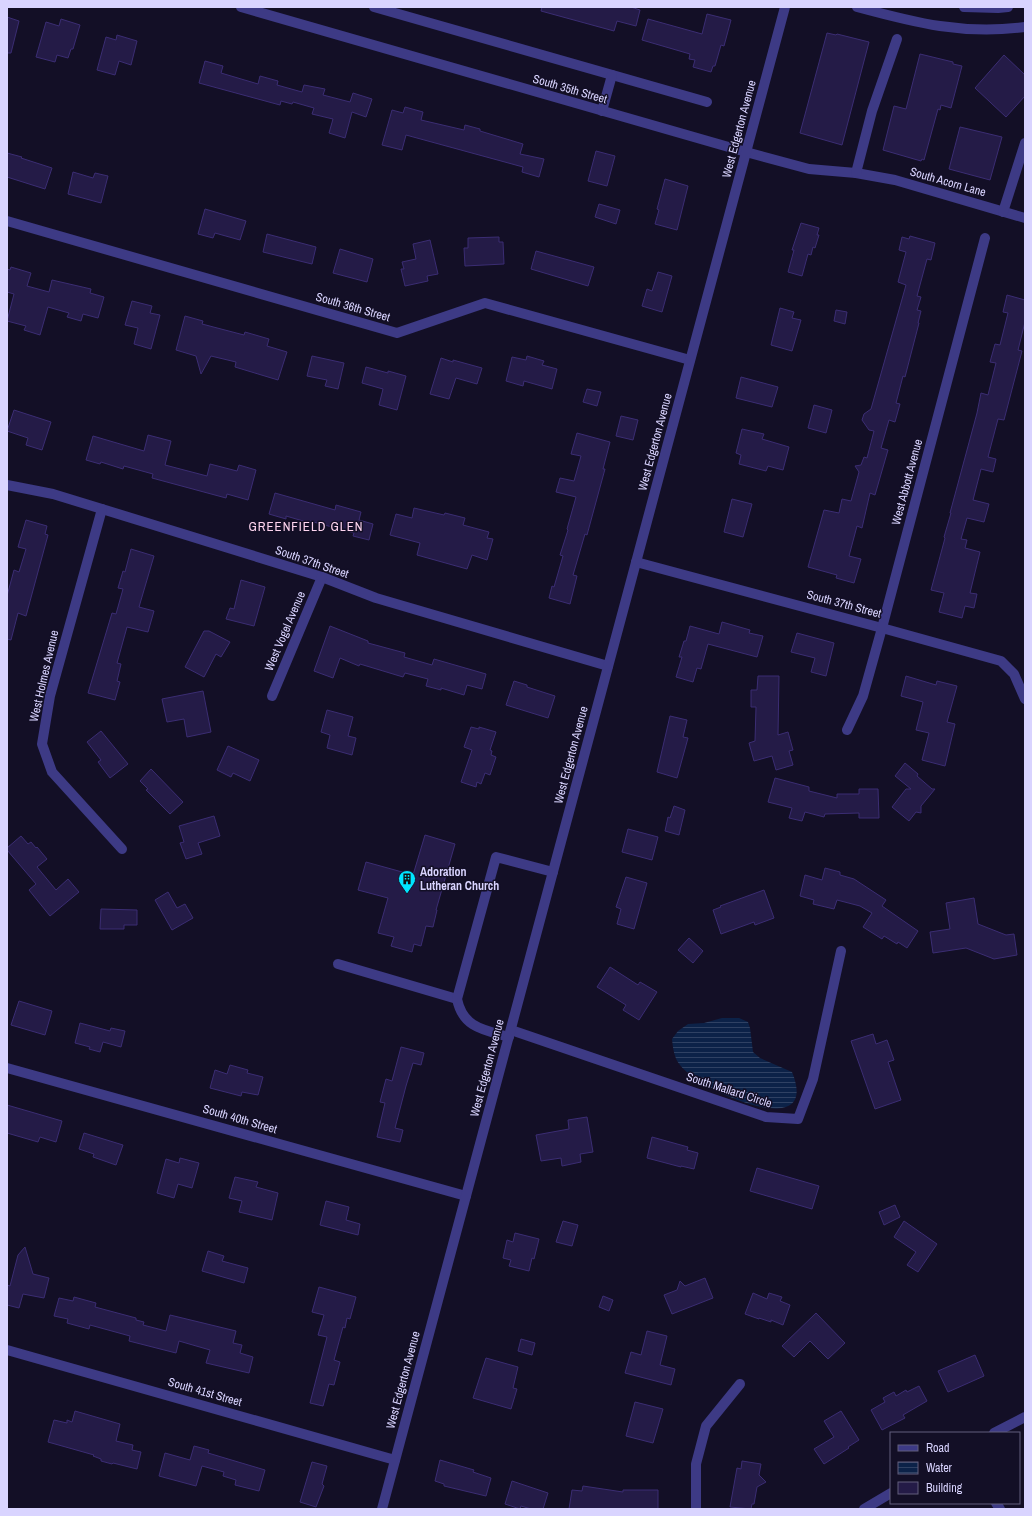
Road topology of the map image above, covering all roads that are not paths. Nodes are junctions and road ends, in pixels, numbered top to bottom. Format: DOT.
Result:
graph roads {
  1 [pos="241,7"];
  2 [pos="374,7"];
  3 [pos="785,7"];
  4 [pos="857,7"];
  5 [pos="964,7"];
  6 [pos="1008,7"];
  7 [pos="1025,27"];
  8 [pos="897,40"];
  9 [pos="612,75"];
  10 [pos="707,102"];
  11 [pos="602,111"];
  12 [pos="1025,143"];
  13 [pos="746,152"];
  14 [pos="856,173"];
  15 [pos="895,180"];
  16 [pos="998,211"];
  17 [pos="1025,218"];
  18 [pos="7,221"];
  19 [pos="985,238"];
  20 [pos="690,360"];
  21 [pos="7,485"];
  22 [pos="102,509"];
  23 [pos="636,562"];
  24 [pos="322,577"];
  25 [pos="882,628"];
  26 [pos="608,666"];
  27 [pos="272,696"];
  28 [pos="1025,699"];
  29 [pos="846,730"];
  30 [pos="122,849"];
  31 [pos="553,872"];
  32 [pos="841,951"];
  33 [pos="338,964"];
  34 [pos="457,999"];
  35 [pos="510,1034"];
  36 [pos="7,1068"];
  37 [pos="466,1196"];
  38 [pos="7,1350"];
  39 [pos="740,1384"];
  40 [pos="1025,1417"];
  41 [pos="996,1432"];
  42 [pos="395,1460"];
  43 [pos="890,1494"];
  44 [pos="382,1509"];
  45 [pos="696,1509"];
  46 [pos="864,1509"];
  1 -- 11 [label="street, South 35th Street"];
  2 -- 9 [label="street"];
  3 -- 13 [label="street, West Edgerton Avenue"];
  4 -- 7 [label="street"];
  5 -- 6 [label="street"];
  8 -- 14 [label="street"];
  9 -- 10 [label="street"];
  9 -- 11 [label="street"];
  11 -- 13 [label="street, South 35th Street"];
  12 -- 16 [label="street"];
  13 -- 14 [label="street, South 35th Street"];
  13 -- 20 [label="street, West Edgerton Avenue"];
  14 -- 15 [label="street, South 35th Street"];
  15 -- 16 [label="street, South Acorn Lane"];
  16 -- 17 [label="street, South Acorn Lane"];
  18 -- 20 [label="street, South 36th Street"];
  19 -- 25 [label="street, West Abbott Avenue"];
  20 -- 23 [label="street, West Edgerton Avenue"];
  21 -- 22 [label="street, South 37th Street"];
  22 -- 24 [label="street, South 37th Street"];
  22 -- 30 [label="street, West Holmes Avenue"];
  23 -- 25 [label="street, South 37th Street"];
  23 -- 26 [label="street, West Edgerton Avenue"];
  24 -- 26 [label="street, South 37th Street"];
  24 -- 27 [label="street, West Vogel Avenue"];
  25 -- 28 [label="street, South 37th Street"];
  25 -- 29 [label="street, West Abbott Avenue"];
  26 -- 31 [label="street, West Edgerton Avenue"];
  31 -- 34 [label="street"];
  31 -- 35 [label="street, West Edgerton Avenue"];
  32 -- 35 [label="street, South Mallard Circle"];
  33 -- 34 [label="street"];
  34 -- 35 [label="street"];
  35 -- 37 [label="street, West Edgerton Avenue"];
  36 -- 37 [label="street, South 40th Street"];
  37 -- 42 [label="street, West Edgerton Avenue"];
  38 -- 42 [label="street, South 41st Street"];
  39 -- 45 [label="street"];
  40 -- 41 [label="street"];
  42 -- 44 [label="street, West Edgerton Avenue"];
  43 -- 46 [label="street"];
}
